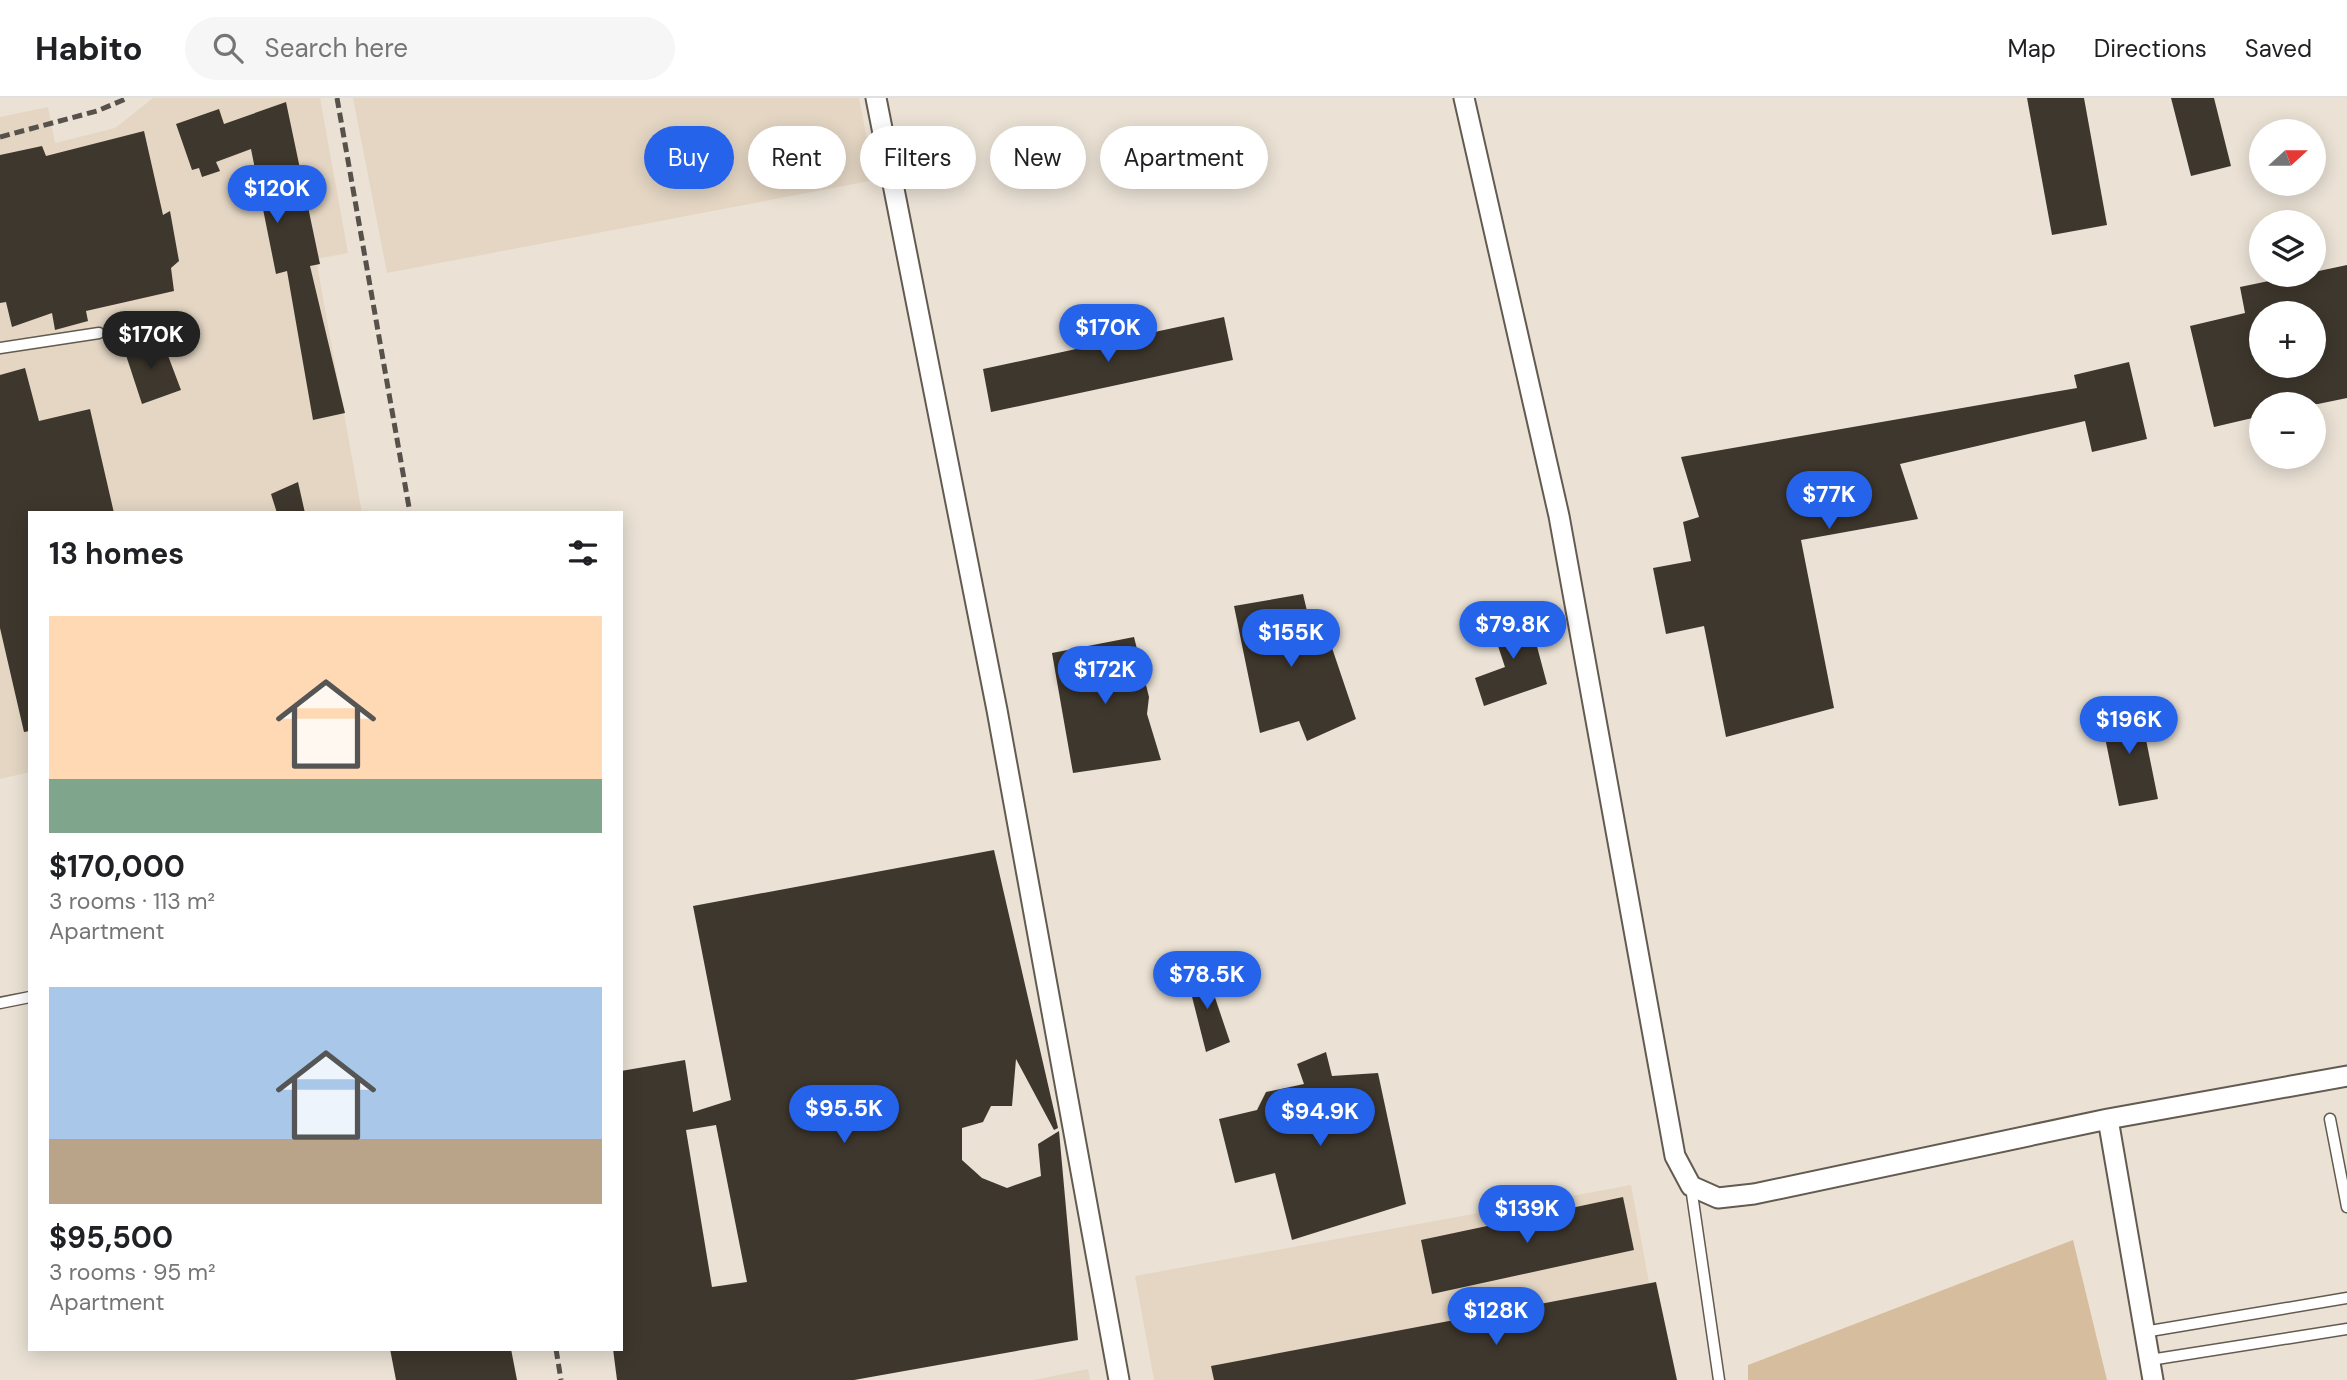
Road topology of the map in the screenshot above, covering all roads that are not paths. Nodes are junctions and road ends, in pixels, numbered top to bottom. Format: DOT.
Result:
graph roads {
  1 [pos="876,98"];
  2 [pos="1464,98"];
  3 [pos="99,333"];
  4 [pos="0,348"];
  5 [pos="28,997"];
  6 [pos="0,1003"];
  7 [pos="2347,1076"];
  8 [pos="2108,1119"];
  9 [pos="2330,1119"];
  10 [pos="1691,1186"];
  11 [pos="2347,1207"];
  12 [pos="2347,1298"];
  13 [pos="2347,1329"];
  14 [pos="2144,1332"];
  15 [pos="2152,1370"];
  16 [pos="1119,1380"];
  17 [pos="1719,1380"];
  1 -- 16 [label="street"];
  2 -- 10 [label="street"];
  3 -- 4 [label="lane"];
  5 -- 6 [label="lane"];
  7 -- 8 [label="street"];
  8 -- 10 [label="street"];
  8 -- 14 [label="street"];
  9 -- 11 [label="lane"];
  10 -- 17 [label="lane"];
  12 -- 14 [label="lane"];
  13 -- 15 [label="lane"];
  14 -- 15 [label="street"];
}
